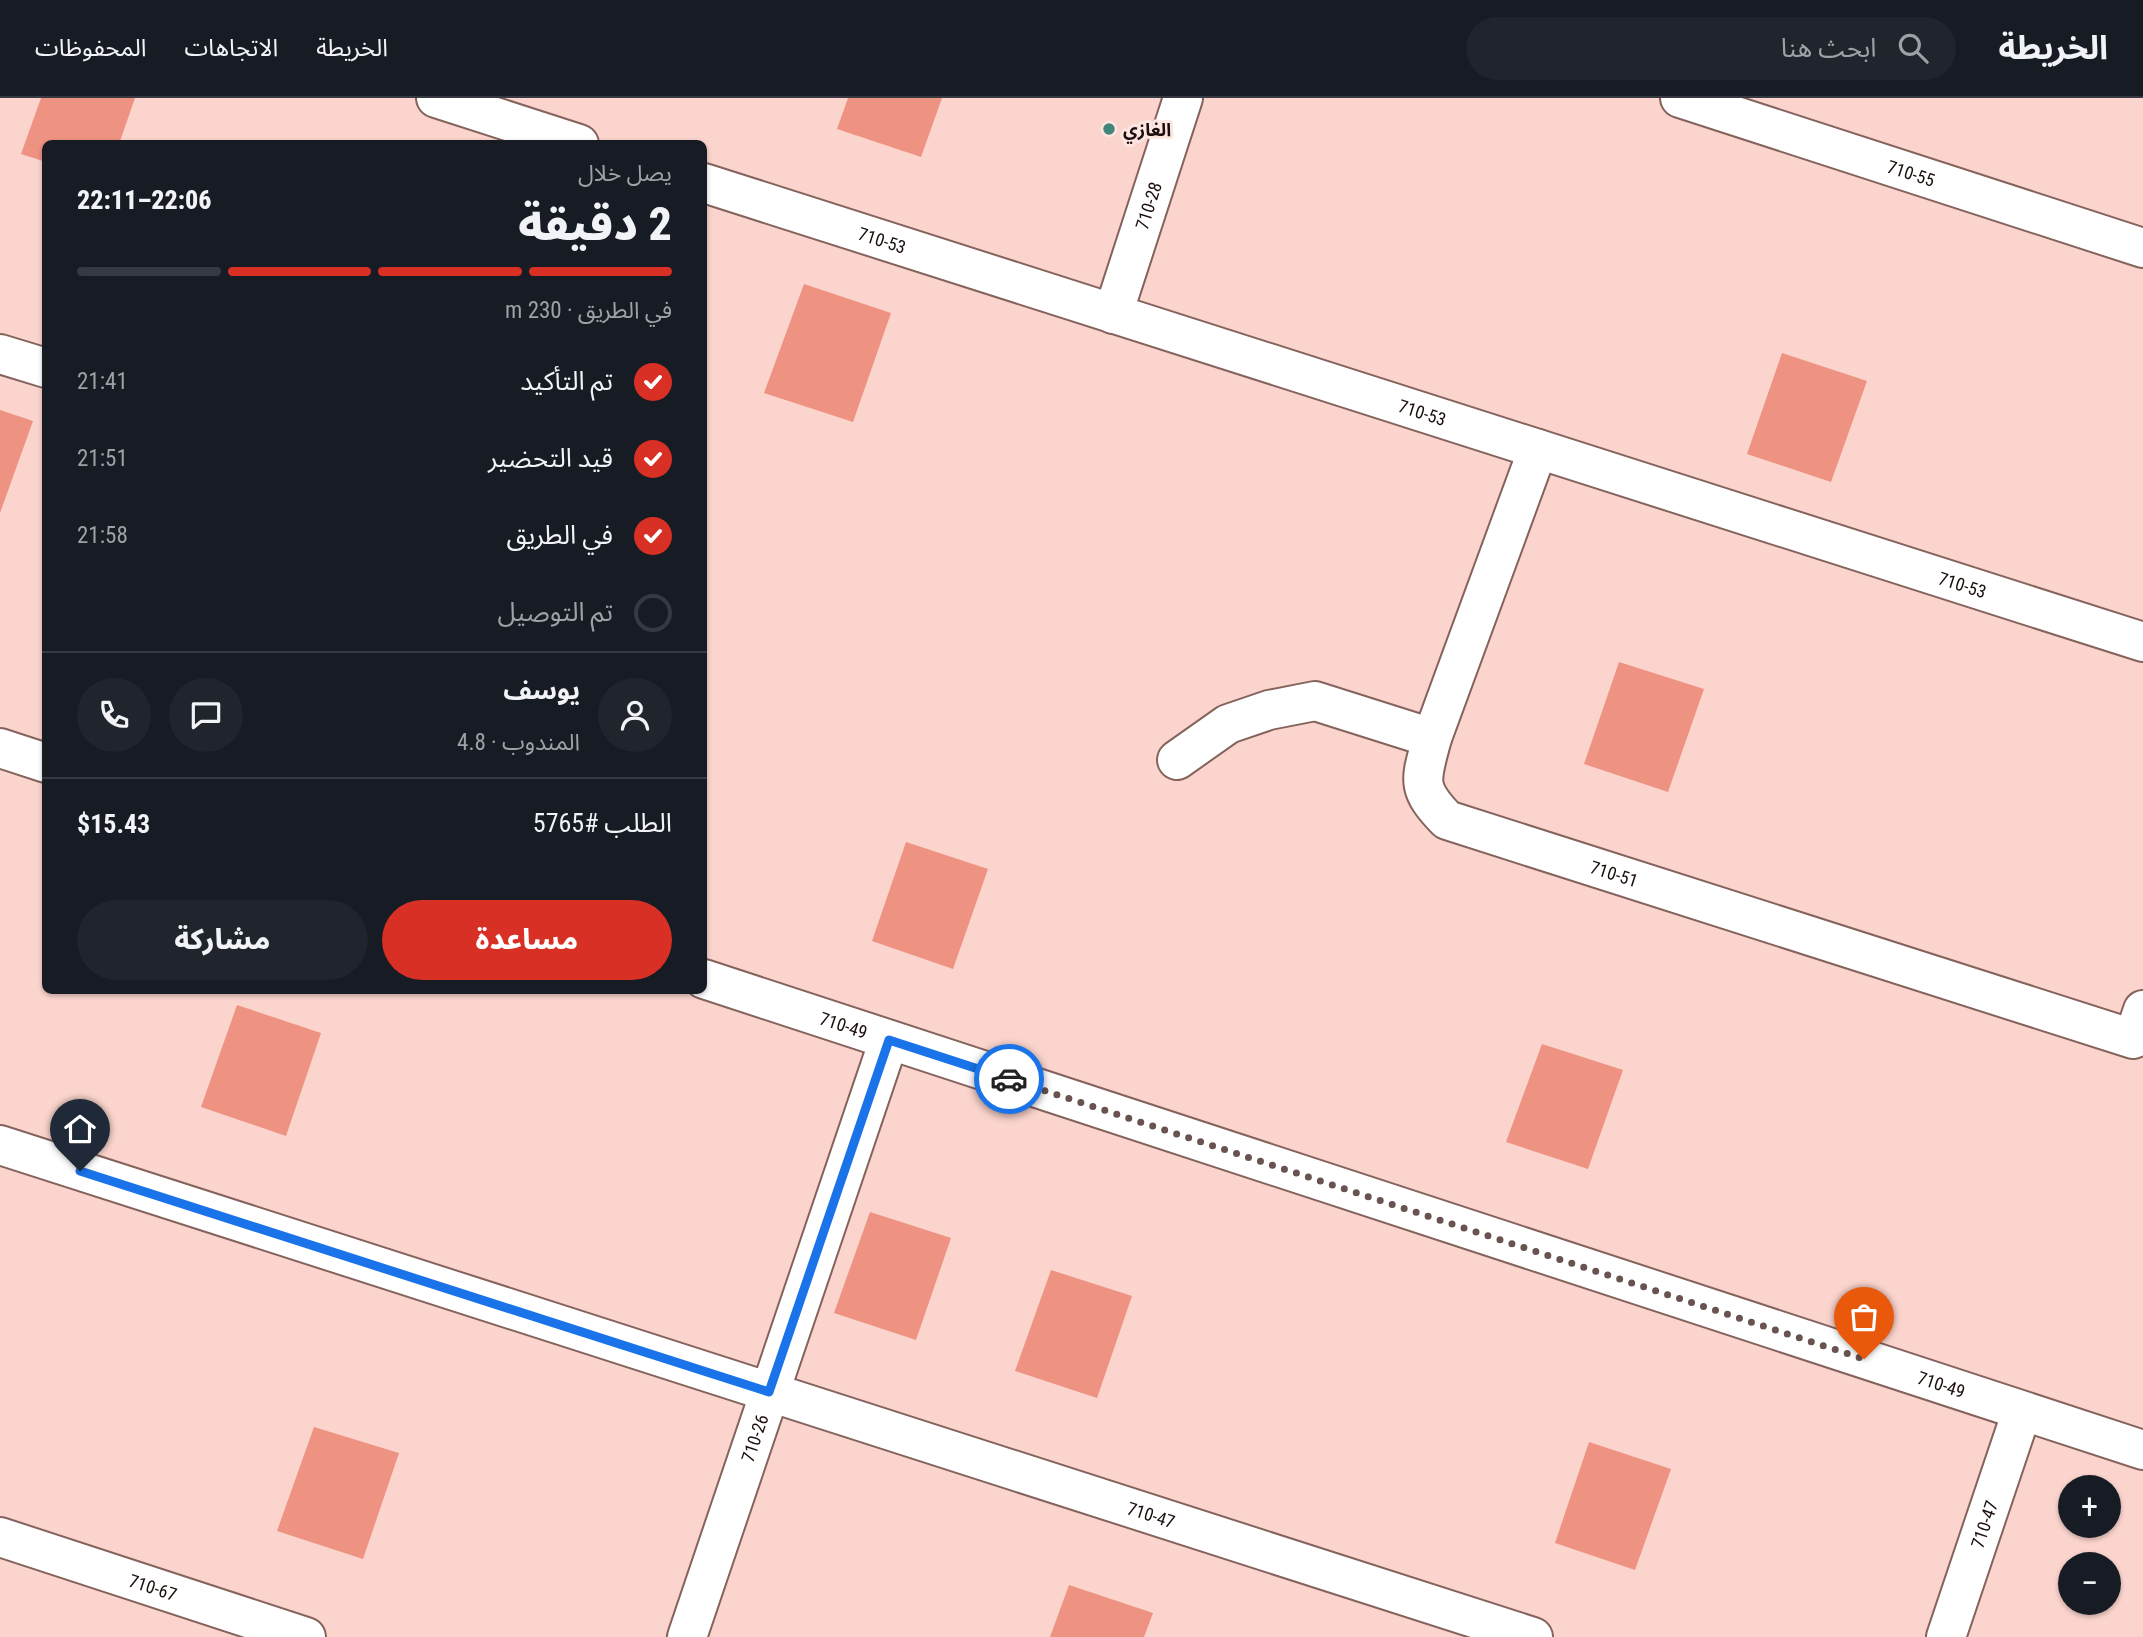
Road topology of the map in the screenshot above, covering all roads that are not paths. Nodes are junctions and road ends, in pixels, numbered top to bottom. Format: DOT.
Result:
graph roads {
  1 [pos="436,98"];
  2 [pos="1183,98"];
  3 [pos="1680,98"];
  4 [pos="567,140"];
  5 [pos="707,184"];
  6 [pos="2143,248"];
  7 [pos="1113,314"];
  8 [pos="0,354"];
  9 [pos="42,367"];
  10 [pos="1538,449"];
  11 [pos="2143,642"];
  12 [pos="1432,738"];
  13 [pos="0,748"];
  14 [pos="1177,760"];
  15 [pos="42,762"];
  16 [pos="707,980"];
  17 [pos="2140,1030"];
  18 [pos="889,1040"];
  19 [pos="0,1145"];
  20 [pos="769,1392"];
  21 [pos="2022,1411"];
  22 [pos="2143,1450"];
  23 [pos="0,1537"];
  24 [pos="306,1637"];
  25 [pos="687,1637"];
  26 [pos="1533,1637"];
  27 [pos="1946,1637"];
  1 -- 4 [label="street"];
  2 -- 7 [label="street, 710-28"];
  3 -- 6 [label="street, 710-55"];
  5 -- 7 [label="street, 710-53"];
  7 -- 10 [label="street, 710-53"];
  8 -- 9 [label="street"];
  10 -- 11 [label="street, 710-53"];
  10 -- 12 [label="street, 710-51"];
  12 -- 14 [label="street"];
  12 -- 17 [label="street, 710-51"];
  13 -- 15 [label="street"];
  16 -- 18 [label="street, 710-49"];
  18 -- 20 [label="street, 710-26"];
  18 -- 21 [label="street, 710-49"];
  19 -- 20 [label="street, 710-47"];
  20 -- 25 [label="street, 710-26"];
  20 -- 26 [label="street, 710-47"];
  21 -- 22 [label="street, 710-49"];
  21 -- 27 [label="street, 710-47"];
  23 -- 24 [label="street, 710-67"];
}
